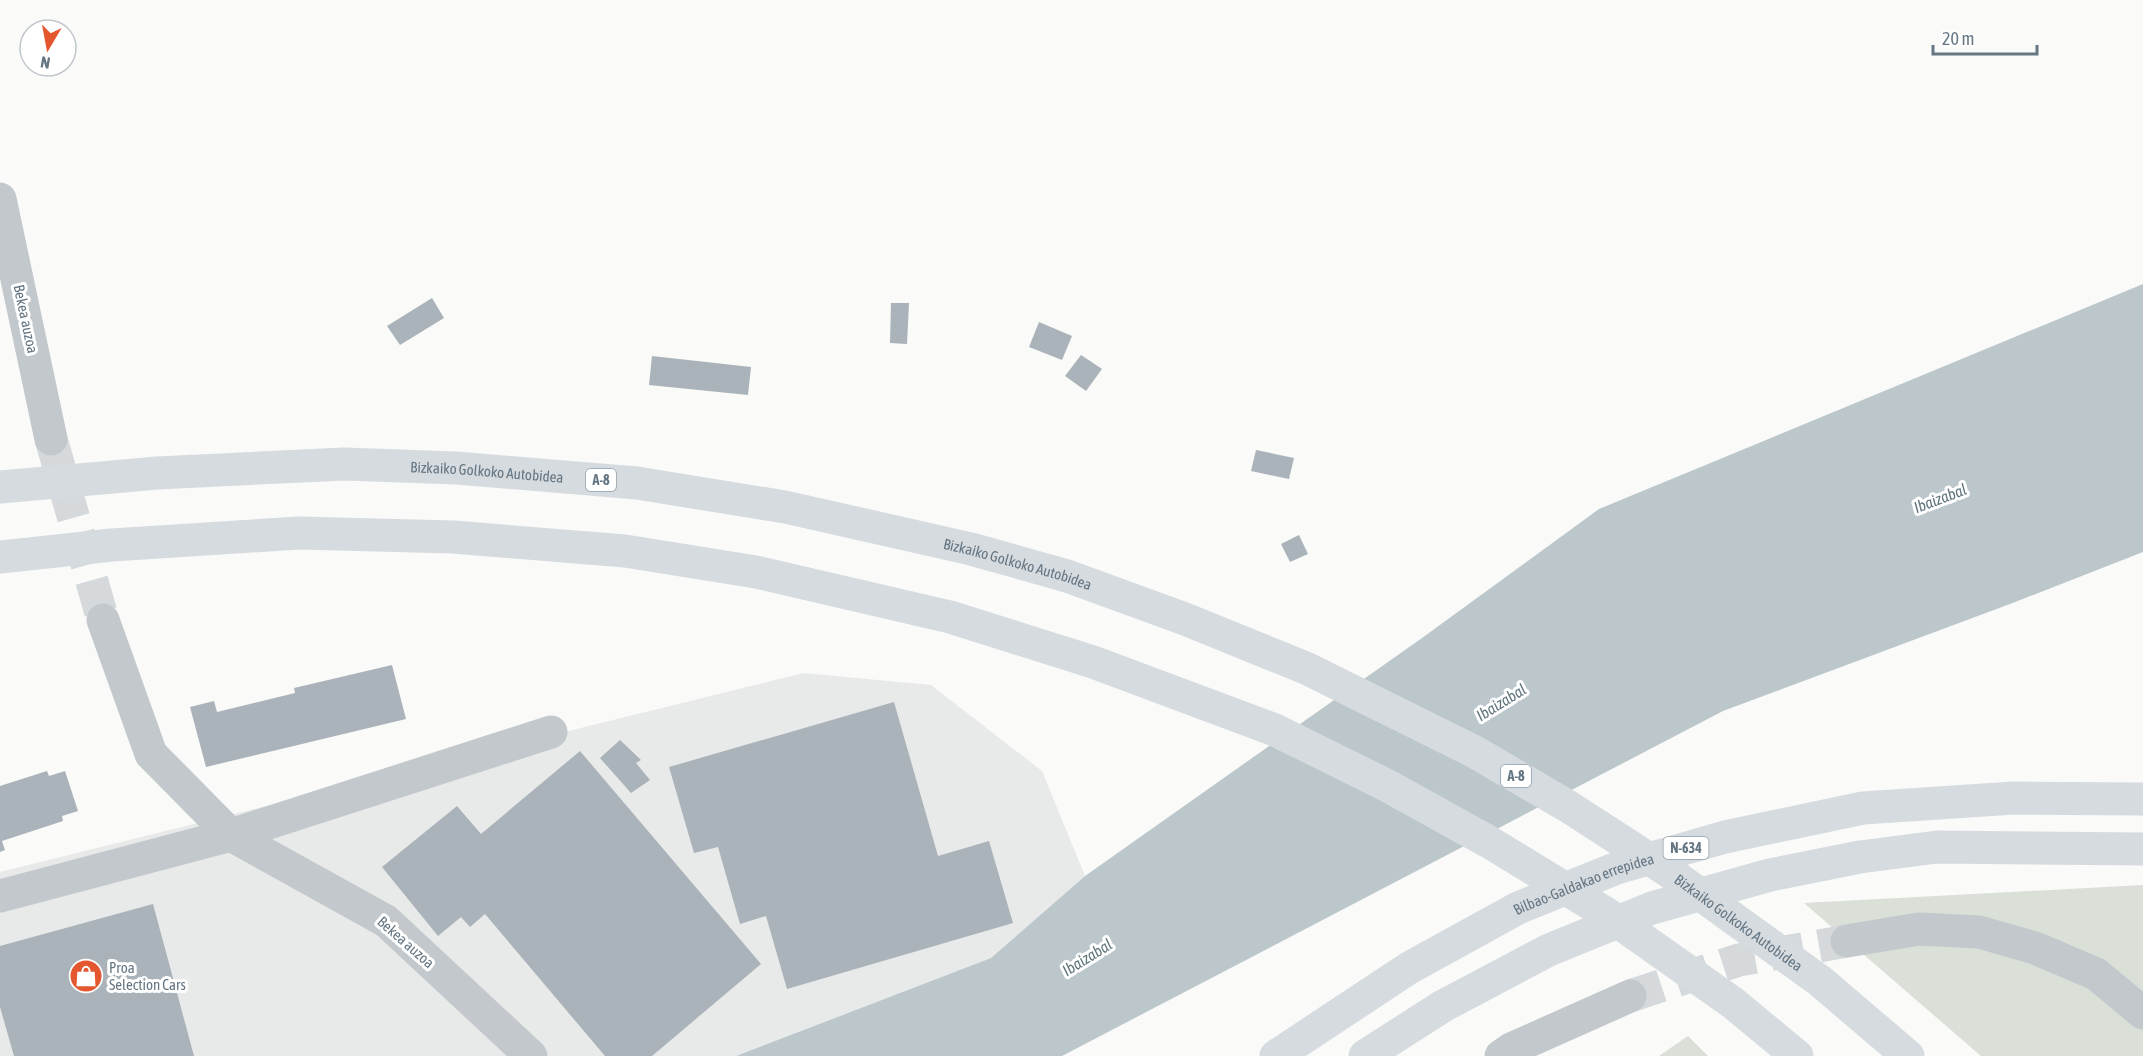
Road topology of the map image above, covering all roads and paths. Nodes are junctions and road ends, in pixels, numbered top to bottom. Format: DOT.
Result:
graph roads {
  1 [pos="0,199"];
  2 [pos="51,440"];
  3 [pos="0,487"];
  4 [pos="0,557"];
  5 [pos="103,620"];
  6 [pos="551,732"];
  7 [pos="2143,798"];
  8 [pos="231,835"];
  9 [pos="2143,849"];
  10 [pos="0,896"];
  11 [pos="1848,941"];
  12 [pos="1630,996"];
  13 [pos="2143,1013"];
  14 [pos="531,1056"];
  15 [pos="1276,1056"];
  16 [pos="1365,1056"];
  17 [pos="1501,1056"];
  18 [pos="1797,1056"];
  19 [pos="1908,1056"];
  1 -- 2 [label="street, Bekea auzoa"];
  3 -- 19 [label="highway, Bizkaiko Golkoko Autobidea / A-8"];
  4 -- 18 [label="highway"];
  5 -- 8 [label="street, Bekea auzoa"];
  6 -- 8 [label="street"];
  7 -- 15 [label="highway, Bilbao-Galdakao errepidea / N-634"];
  8 -- 10 [label="street"];
  8 -- 14 [label="street, Bekea auzoa"];
  9 -- 16 [label="highway"];
  11 -- 13 [label="street"];
  12 -- 17 [label="street"];
}
